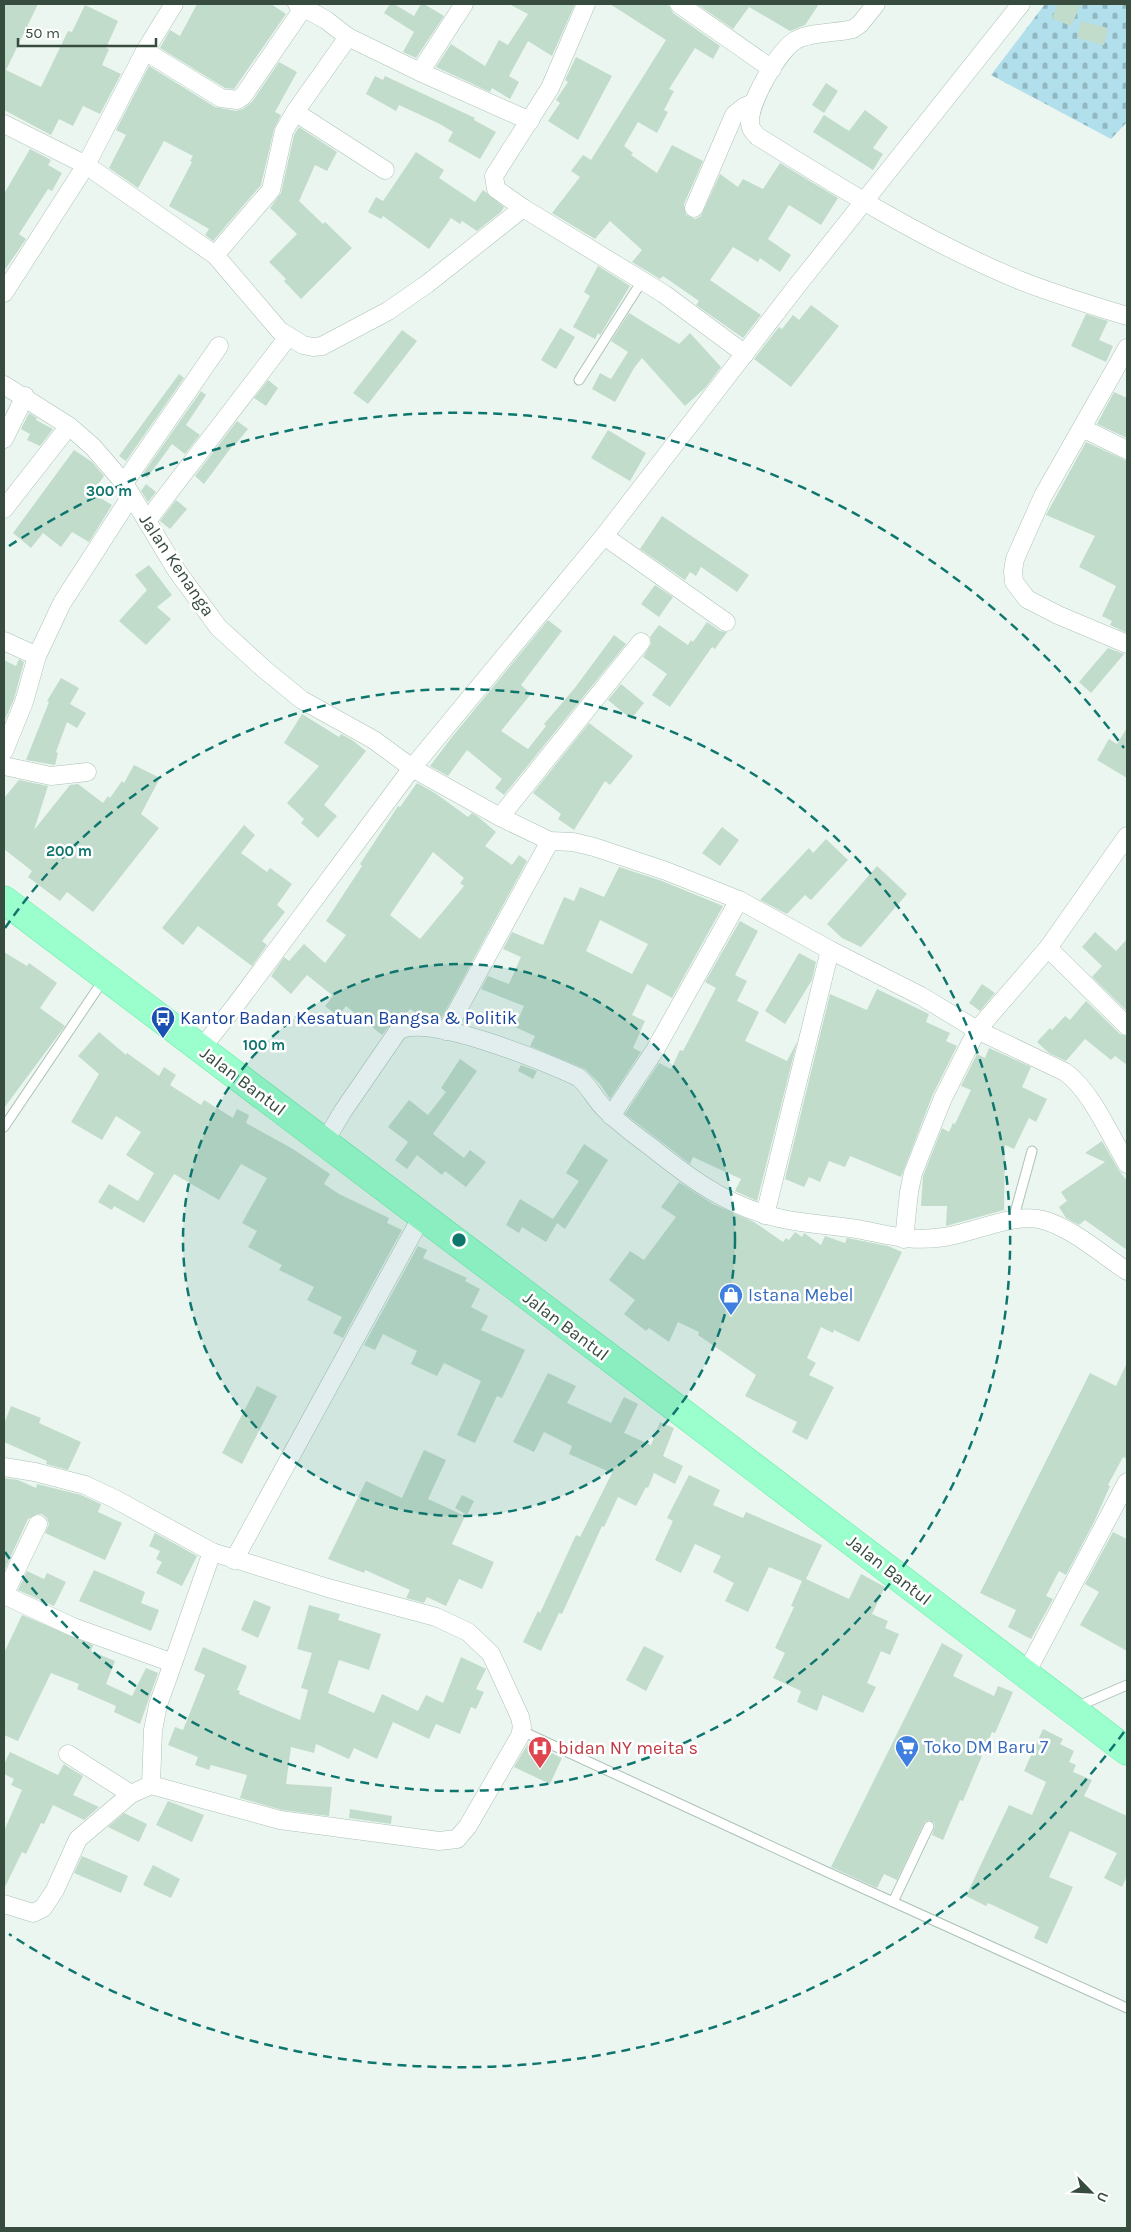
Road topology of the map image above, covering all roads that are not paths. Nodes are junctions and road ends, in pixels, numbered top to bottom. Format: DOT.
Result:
graph roads {
  1 [pos="174,4"];
  2 [pos="464,4"];
  3 [pos="586,4"];
  4 [pos="678,4"];
  5 [pos="876,4"];
  6 [pos="1021,4"];
  7 [pos="300,6"];
  8 [pos="328,12"];
  9 [pos="348,37"];
  10 [pos="145,51"];
  11 [pos="772,69"];
  12 [pos="420,72"];
  13 [pos="753,103"];
  14 [pos="295,112"];
  15 [pos="530,121"];
  16 [pos="4,124"];
  17 [pos="86,166"];
  18 [pos="385,170"];
  19 [pos="863,202"];
  20 [pos="523,208"];
  21 [pos="694,208"];
  22 [pos="215,255"];
  23 [pos="642,281"];
  24 [pos="4,293"];
  25 [pos="1127,316"];
  26 [pos="288,337"];
  27 [pos="219,346"];
  28 [pos="1127,348"];
  29 [pos="745,354"];
  30 [pos="579,380"];
  31 [pos="4,385"];
  32 [pos="25,396"];
  33 [pos="69,426"];
  34 [pos="1082,428"];
  35 [pos="4,439"];
  36 [pos="1127,450"];
  37 [pos="128,490"];
  38 [pos="4,509"];
  39 [pos="147,521"];
  40 [pos="604,536"];
  41 [pos="726,622"];
  42 [pos="4,641"];
  43 [pos="641,642"];
  44 [pos="1127,644"];
  45 [pos="37,656"];
  46 [pos="4,751"];
  47 [pos="4,766"];
  48 [pos="412,768"];
  49 [pos="87,772"];
  50 [pos="500,817"];
  51 [pos="1126,840"];
  52 [pos="550,841"];
  53 [pos="4,900"];
  54 [pos="739,900"];
  55 [pos="1048,948"];
  56 [pos="830,950"];
  57 [pos="106,977"];
  58 [pos="1127,1026"];
  59 [pos="977,1030"];
  60 [pos="446,1031"];
  61 [pos="206,1041"];
  62 [pos="612,1116"];
  63 [pos="4,1127"];
  64 [pos="324,1143"];
  65 [pos="1032,1152"];
  66 [pos="1127,1164"];
  67 [pos="764,1215"];
  68 [pos="422,1216"];
  69 [pos="1013,1220"];
  70 [pos="904,1239"];
  71 [pos="1127,1271"];
  72 [pos="4,1467"];
  73 [pos="1127,1484"];
  74 [pos="38,1524"];
  75 [pos="212,1552"];
  76 [pos="234,1560"];
  77 [pos="4,1595"];
  78 [pos="173,1664"];
  79 [pos="1025,1675"];
  80 [pos="1127,1685"];
  81 [pos="1071,1709"];
  82 [pos="522,1731"];
  83 [pos="1127,1751"];
  84 [pos="68,1754"];
  85 [pos="151,1785"];
  86 [pos="131,1794"];
  87 [pos="929,1826"];
  88 [pos="894,1902"];
  89 [pos="4,1904"];
  90 [pos="1127,2008"];
  1 -- 10 [label="street"];
  2 -- 12 [label="street"];
  3 -- 15 [label="street"];
  4 -- 11 [label="street"];
  5 -- 11 [label="street"];
  6 -- 19 [label="street"];
  7 -- 8 [label="street"];
  7 -- 10 [label="street"];
  8 -- 9 [label="street"];
  9 -- 12 [label="street"];
  9 -- 14 [label="street"];
  10 -- 17 [label="street"];
  11 -- 13 [label="street"];
  12 -- 15 [label="street"];
  13 -- 19 [label="street"];
  13 -- 21 [label="street"];
  14 -- 18 [label="street"];
  14 -- 22 [label="street"];
  15 -- 20 [label="street"];
  16 -- 17 [label="street"];
  17 -- 22 [label="street"];
  17 -- 24 [label="street"];
  19 -- 25 [label="street"];
  19 -- 29 [label="street"];
  20 -- 23 [label="street"];
  20 -- 26 [label="street"];
  22 -- 26 [label="street"];
  23 -- 29 [label="street"];
  23 -- 30 [label="lane"];
  26 -- 39 [label="street"];
  27 -- 37 [label="street"];
  28 -- 34 [label="street"];
  29 -- 40 [label="street"];
  31 -- 32 [label="street, Jalan Kenanga"];
  32 -- 33 [label="street, Jalan Kenanga"];
  32 -- 35 [label="street"];
  33 -- 37 [label="street, Jalan Kenanga"];
  33 -- 38 [label="street"];
  34 -- 36 [label="street"];
  34 -- 44 [label="street"];
  37 -- 39 [label="street, Jalan Kenanga"];
  37 -- 45 [label="street"];
  39 -- 48 [label="street, Jalan Kenanga"];
  40 -- 41 [label="street"];
  40 -- 48 [label="street"];
  42 -- 45 [label="street"];
  43 -- 50 [label="street"];
  45 -- 46 [label="street"];
  47 -- 49 [label="street"];
  48 -- 50 [label="street, Jalan Kenanga"];
  48 -- 61 [label="street"];
  50 -- 52 [label="street, Jalan Kenanga"];
  51 -- 55 [label="street"];
  52 -- 54 [label="street"];
  52 -- 60 [label="street"];
  53 -- 57 [label="main road, Jalan Bantul"];
  54 -- 56 [label="street"];
  54 -- 62 [label="street"];
  55 -- 58 [label="street"];
  55 -- 59 [label="street"];
  56 -- 59 [label="street"];
  56 -- 67 [label="street"];
  57 -- 61 [label="main road, Jalan Bantul"];
  57 -- 63 [label="lane"];
  59 -- 66 [label="street"];
  59 -- 70 [label="street"];
  60 -- 62 [label="street"];
  60 -- 64 [label="street"];
  61 -- 64 [label="main road, Jalan Bantul"];
  62 -- 67 [label="street"];
  64 -- 68 [label="main road, Jalan Bantul"];
  65 -- 69 [label="lane"];
  67 -- 70 [label="street"];
  68 -- 76 [label="street"];
  68 -- 79 [label="main road, Jalan Bantul"];
  69 -- 70 [label="street"];
  69 -- 71 [label="street"];
  72 -- 75 [label="street"];
  73 -- 79 [label="street"];
  74 -- 77 [label="street"];
  75 -- 76 [label="street"];
  75 -- 78 [label="street"];
  76 -- 82 [label="street"];
  77 -- 78 [label="street"];
  78 -- 85 [label="street"];
  79 -- 81 [label="main road, Jalan Bantul"];
  80 -- 81 [label="lane"];
  81 -- 83 [label="main road, Jalan Bantul"];
  82 -- 85 [label="street"];
  82 -- 88 [label="lane"];
  84 -- 86 [label="street"];
  85 -- 86 [label="street"];
  86 -- 89 [label="street"];
  87 -- 88 [label="lane"];
  88 -- 90 [label="lane"];
}
